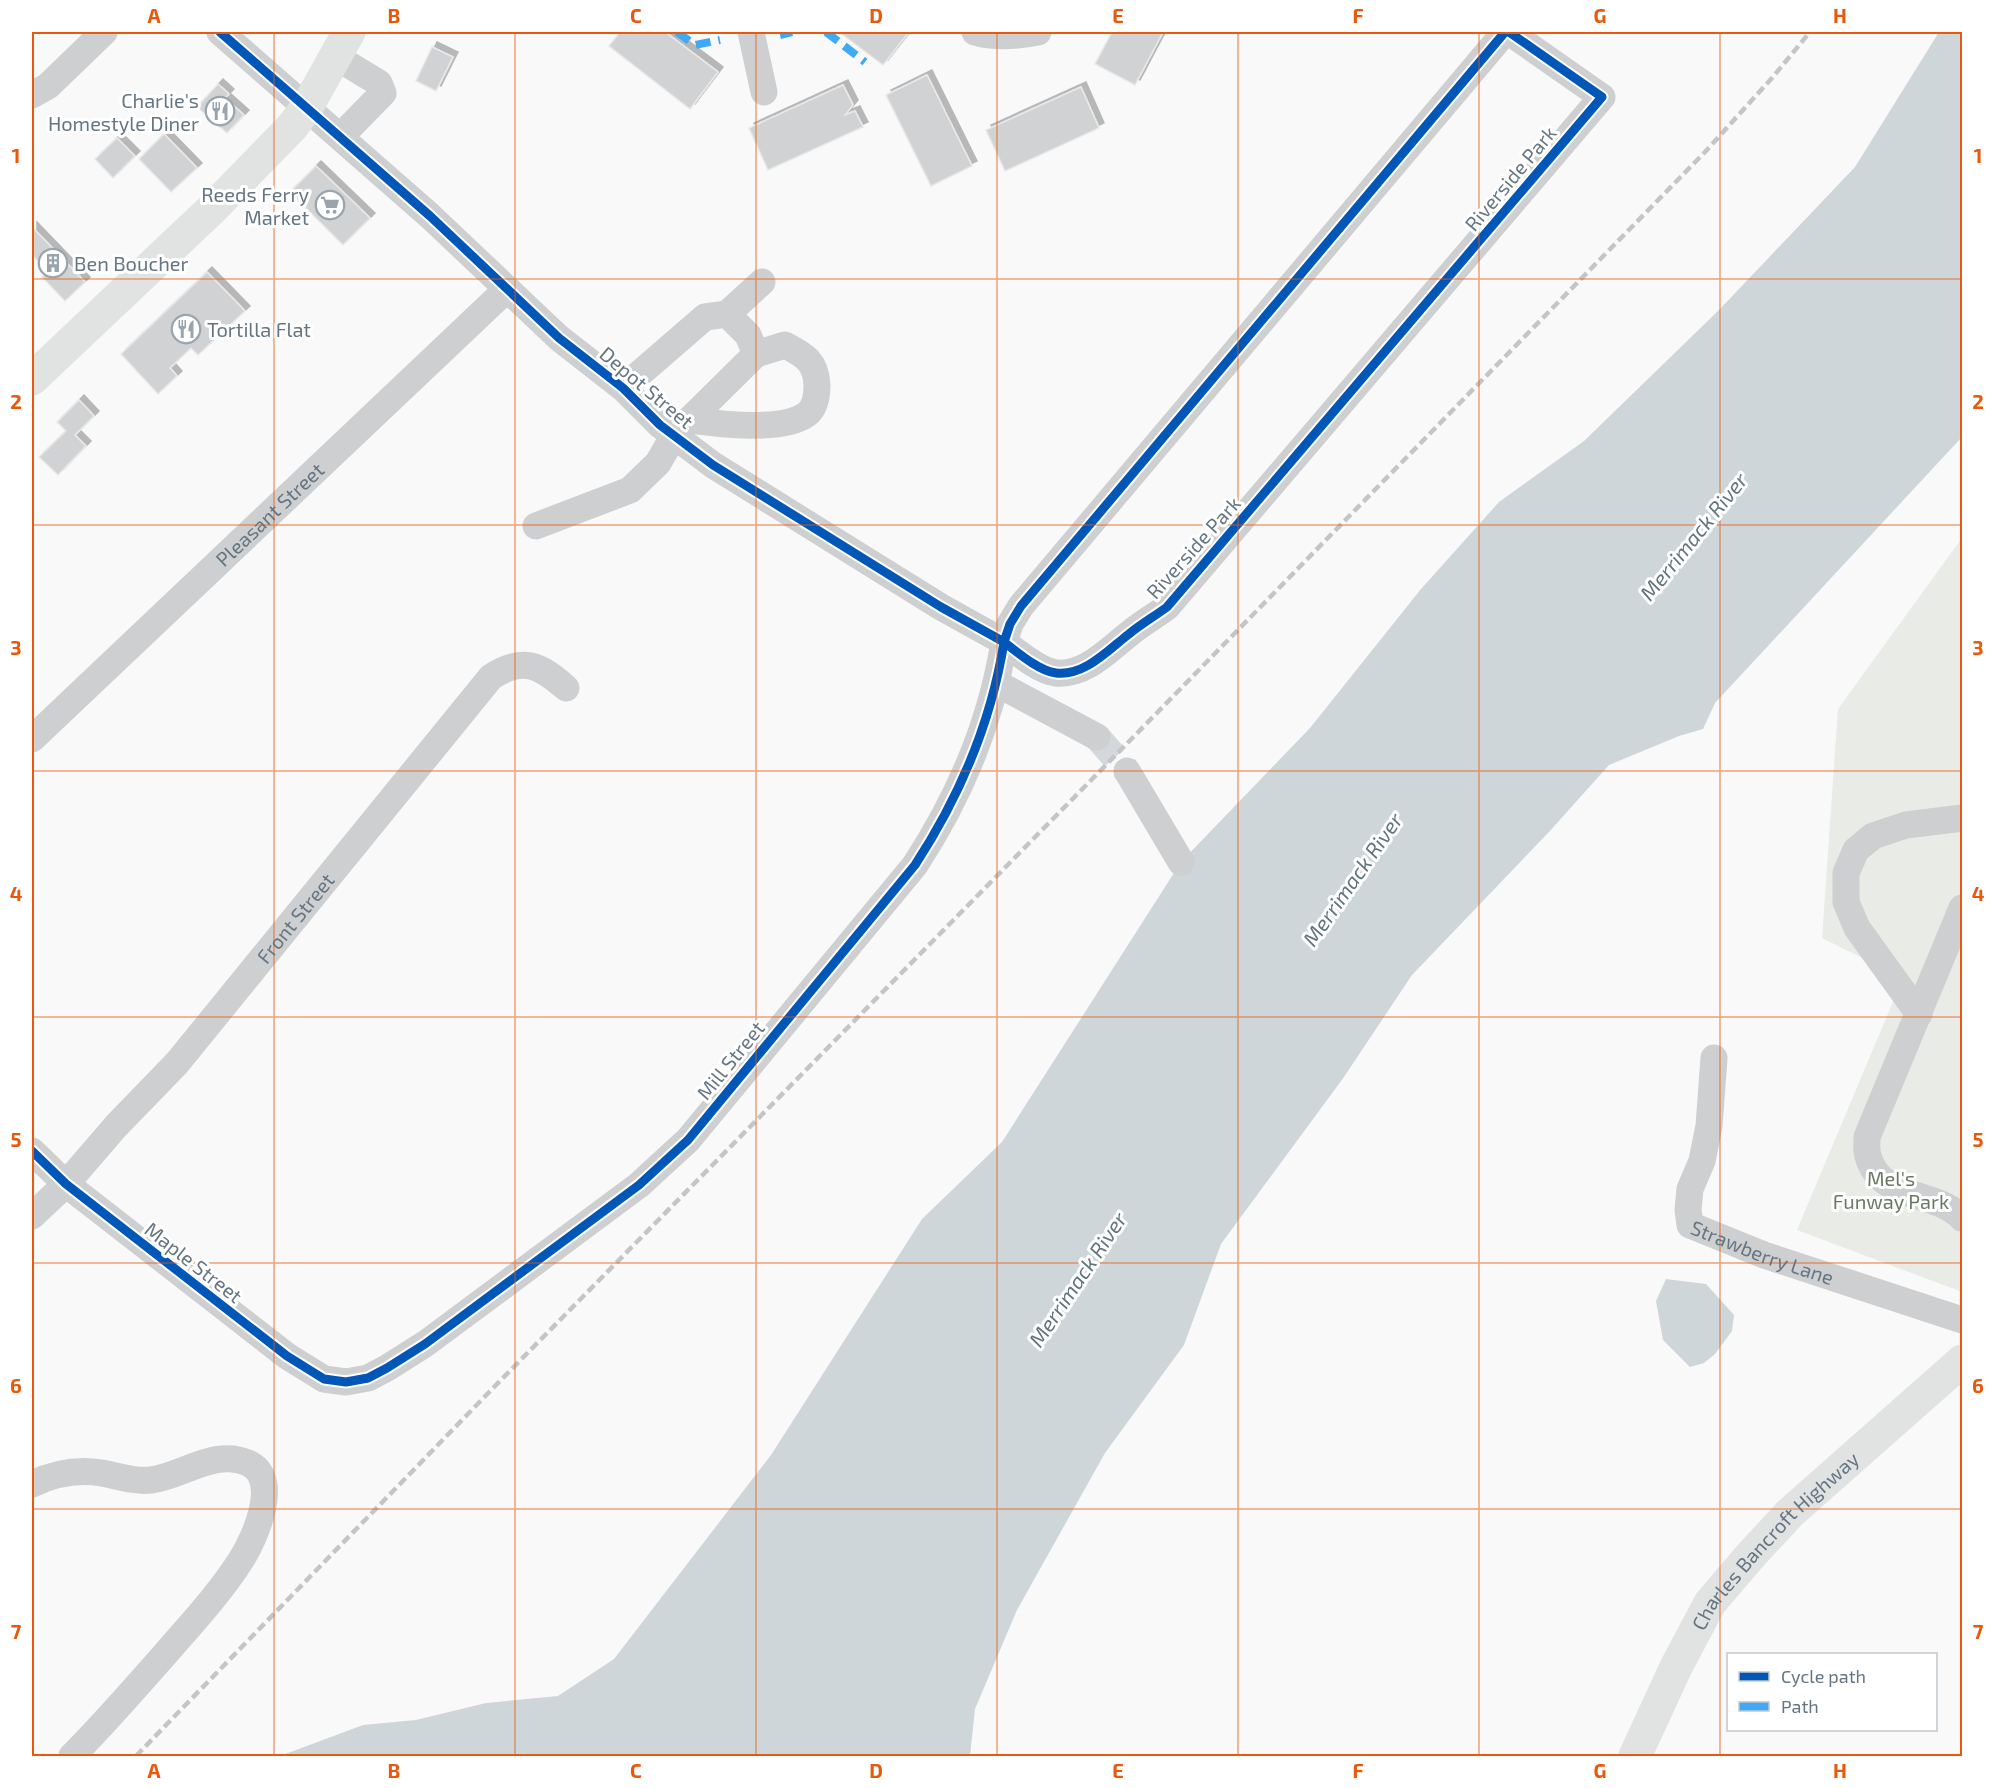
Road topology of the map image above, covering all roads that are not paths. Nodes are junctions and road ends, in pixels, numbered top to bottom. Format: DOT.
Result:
graph roads {
  1 [pos="104,32"];
  2 [pos="220,32"];
  3 [pos="751,32"];
  4 [pos="975,32"];
  5 [pos="1038,32"];
  6 [pos="1507,32"];
  7 [pos="343,44"];
  8 [pos="764,92"];
  9 [pos="32,95"];
  10 [pos="307,107"];
  11 [pos="341,136"];
  12 [pos="762,282"];
  13 [pos="507,289"];
  14 [pos="727,314"];
  15 [pos="756,354"];
  16 [pos="32,379"];
  17 [pos="623,388"];
  18 [pos="682,428"];
  19 [pos="536,526"];
  20 [pos="1004,642"];
  21 [pos="996,683"];
  22 [pos="566,688"];
  23 [pos="1097,737"];
  24 [pos="32,739"];
  25 [pos="1126,771"];
  26 [pos="1962,818"];
  27 [pos="1181,862"];
  28 [pos="1962,908"];
  29 [pos="1918,1014"];
  30 [pos="1714,1058"];
  31 [pos="32,1151"];
  32 [pos="66,1184"];
  33 [pos="32,1216"];
  34 [pos="1962,1218"];
  35 [pos="1962,1320"];
  36 [pos="1962,1361"];
  37 [pos="346,1382"];
  38 [pos="32,1484"];
  39 [pos="72,1756"];
  40 [pos="1635,1756"];
  1 -- 9 [label="street"];
  2 -- 10 [label="street, Depot Street"];
  3 -- 8 [label="street"];
  4 -- 5 [label="street"];
  6 -- 20 [label="street, Riverside Park"];
  6 -- 20 [label="street, Riverside Park"];
  7 -- 10 [label="main road"];
  7 -- 11 [label="street"];
  10 -- 11 [label="street, Depot Street"];
  10 -- 16 [label="main road"];
  11 -- 13 [label="street, Depot Street"];
  12 -- 14 [label="street"];
  13 -- 17 [label="street, Depot Street"];
  13 -- 24 [label="street, Pleasant Street"];
  14 -- 15 [label="street"];
  14 -- 17 [label="street"];
  15 -- 18 [label="street"];
  15 -- 18 [label="street"];
  17 -- 18 [label="street, Depot Street"];
  18 -- 19 [label="street"];
  18 -- 20 [label="street, Depot Street"];
  20 -- 21 [label="street, Mill Street"];
  21 -- 23 [label="street"];
  21 -- 37 [label="street, Mill Street"];
  22 -- 32 [label="street, Front Street"];
  25 -- 27 [label="street"];
  26 -- 29 [label="street"];
  28 -- 29 [label="street"];
  29 -- 34 [label="street"];
  30 -- 35 [label="street, Strawberry Lane"];
  31 -- 32 [label="street, Maple Street"];
  32 -- 33 [label="street, Front Street"];
  32 -- 37 [label="street, Maple Street"];
  36 -- 40 [label="main road, Charles Bancroft Highway"];
  38 -- 39 [label="street"];
}
